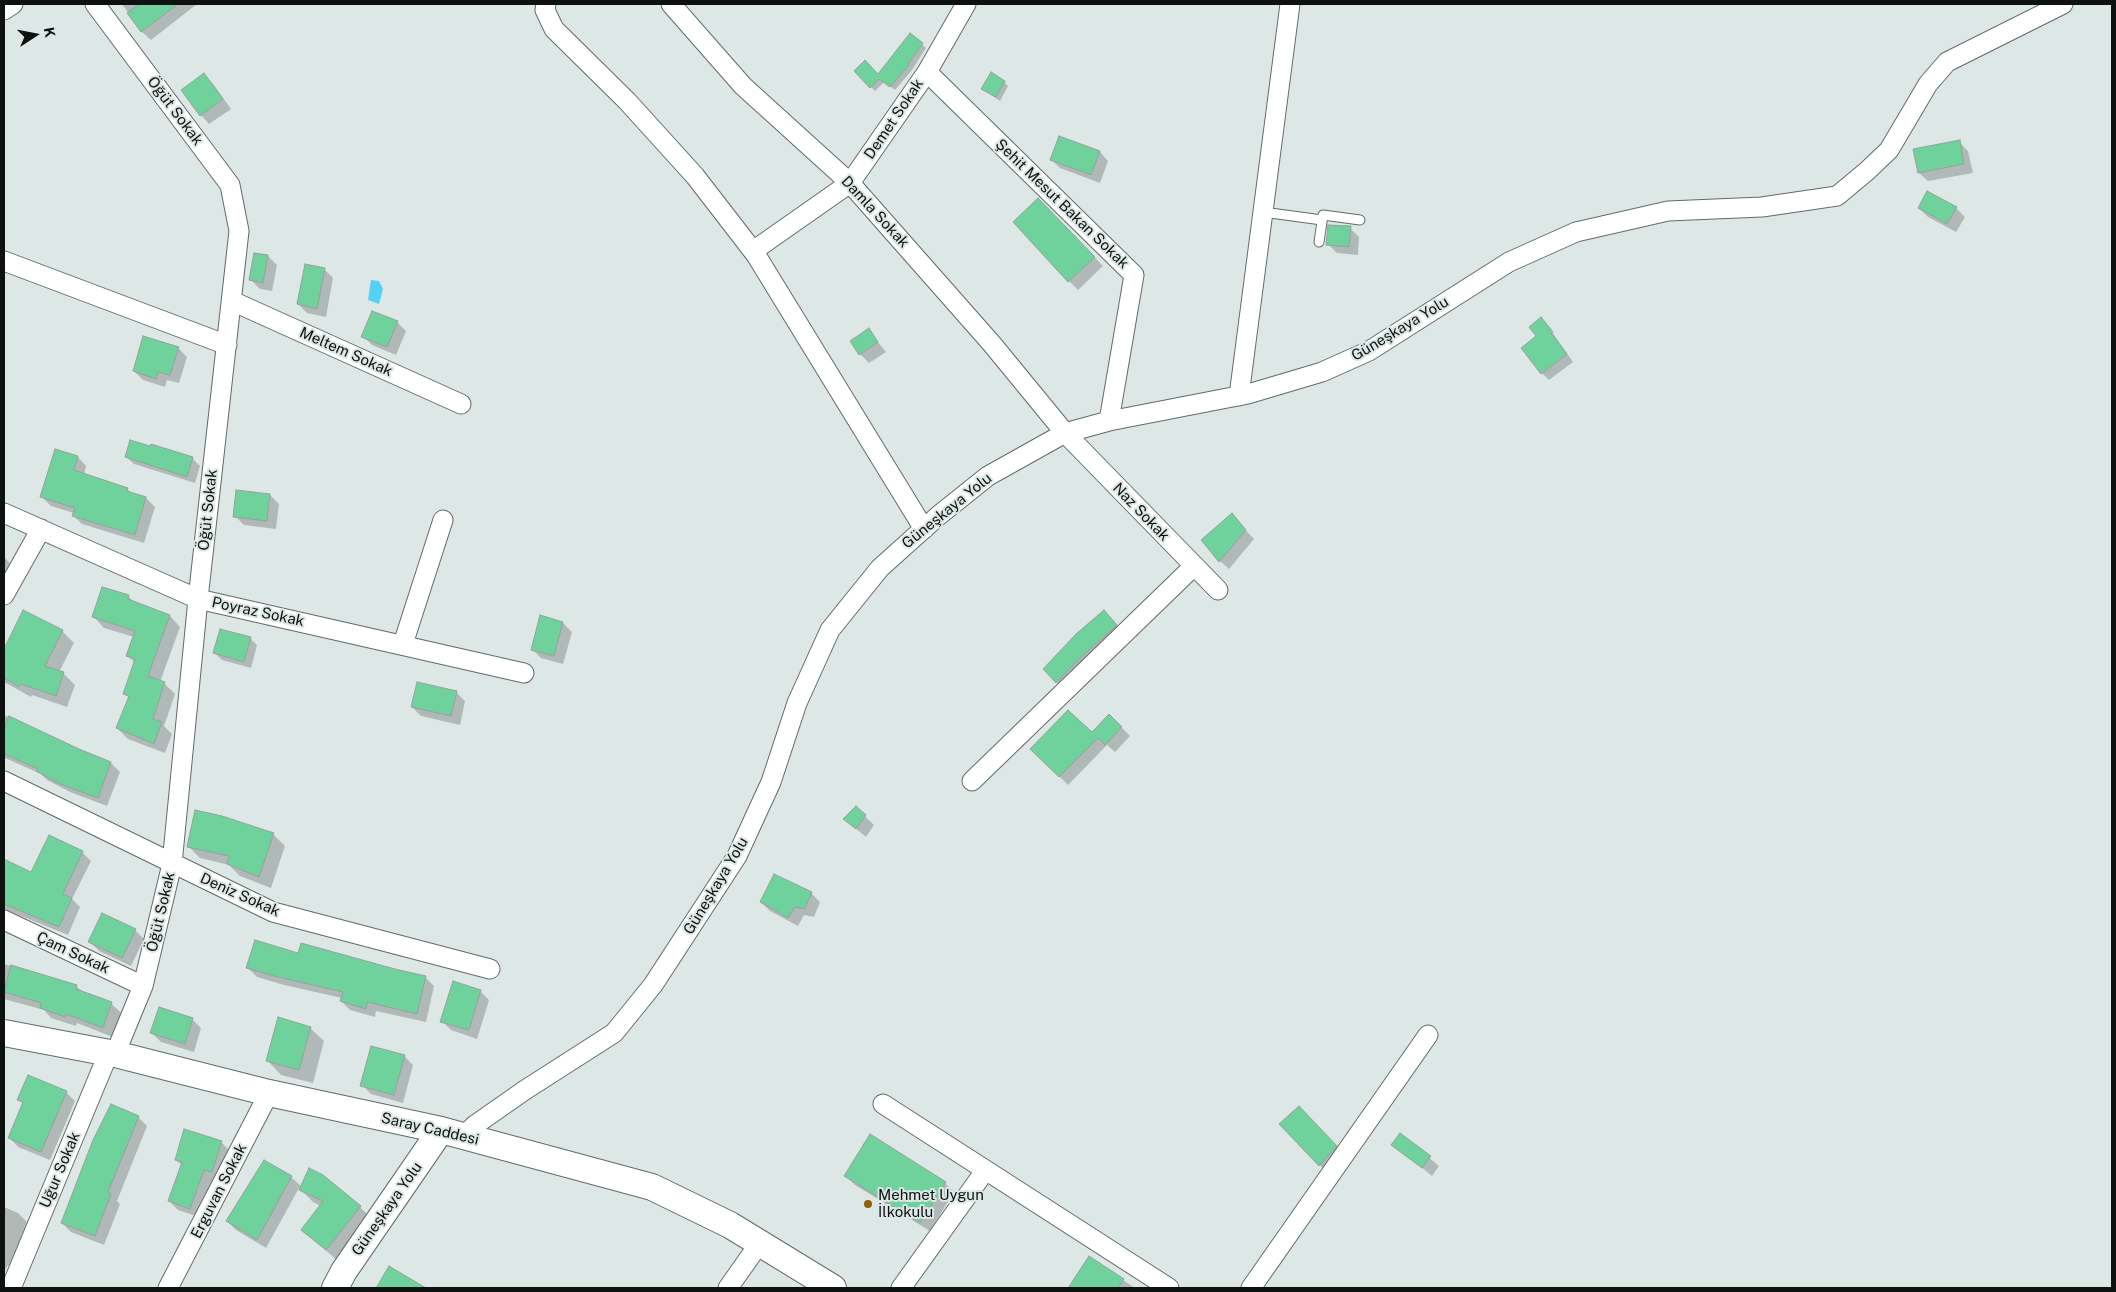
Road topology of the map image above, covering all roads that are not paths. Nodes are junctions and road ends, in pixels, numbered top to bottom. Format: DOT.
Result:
graph roads {
  1 [pos="13,4"];
  2 [pos="96,4"];
  3 [pos="546,4"];
  4 [pos="671,4"];
  5 [pos="966,4"];
  6 [pos="1290,4"];
  7 [pos="2063,4"];
  8 [pos="4,10"];
  9 [pos="926,72"];
  10 [pos="850,183"];
  11 [pos="1263,212"];
  12 [pos="1322,220"];
  13 [pos="1360,220"];
  14 [pos="1319,242"];
  15 [pos="753,251"];
  16 [pos="4,261"];
  17 [pos="232,301"];
  18 [pos="227,345"];
  19 [pos="1239,396"];
  20 [pos="461,404"];
  21 [pos="1109,420"];
  22 [pos="1065,433"];
  23 [pos="4,513"];
  24 [pos="442,520"];
  25 [pos="41,529"];
  26 [pos="924,529"];
  27 [pos="1194,566"];
  28 [pos="1218,590"];
  29 [pos="4,595"];
  30 [pos="198,598"];
  31 [pos="403,644"];
  32 [pos="524,673"];
  33 [pos="972,781"];
  34 [pos="4,782"];
  35 [pos="172,864"];
  36 [pos="4,920"];
  37 [pos="490,969"];
  38 [pos="143,986"];
  39 [pos="4,1033"];
  40 [pos="1428,1036"];
  41 [pos="112,1053"];
  42 [pos="269,1093"];
  43 [pos="883,1104"];
  44 [pos="453,1133"];
  45 [pos="985,1170"];
  46 [pos="759,1244"];
  47 [pos="10,1288"];
  48 [pos="168,1288"];
  49 [pos="335,1288"];
  50 [pos="728,1288"];
  51 [pos="832,1288"];
  52 [pos="901,1288"];
  53 [pos="1169,1288"];
  54 [pos="1251,1288"];
  1 -- 8 [label="street"];
  2 -- 17 [label="street, Öğüt Sokak"];
  3 -- 15 [label="street"];
  4 -- 10 [label="street, Damla Sokak"];
  5 -- 9 [label="street, Demet Sokak"];
  6 -- 11 [label="street"];
  7 -- 19 [label="street, Güneşkaya Yolu"];
  9 -- 10 [label="street, Demet Sokak"];
  9 -- 21 [label="street, Şehit Mesut Bakan Sokak"];
  10 -- 15 [label="street, Demet Sokak"];
  10 -- 22 [label="street, Damla Sokak"];
  11 -- 12 [label="lane"];
  11 -- 19 [label="street"];
  12 -- 13 [label="lane"];
  12 -- 14 [label="lane"];
  15 -- 26 [label="street"];
  16 -- 18 [label="street"];
  17 -- 18 [label="street, Öğüt Sokak"];
  17 -- 20 [label="street, Meltem Sokak"];
  18 -- 30 [label="street, Öğüt Sokak"];
  19 -- 21 [label="street, Güneşkaya Yolu"];
  21 -- 22 [label="street, Güneşkaya Yolu"];
  22 -- 26 [label="street, Güneşkaya Yolu"];
  22 -- 27 [label="street, Naz Sokak"];
  23 -- 25 [label="street, Poyraz Sokak"];
  24 -- 31 [label="street"];
  25 -- 29 [label="street"];
  25 -- 30 [label="street, Poyraz Sokak"];
  26 -- 44 [label="street, Güneşkaya Yolu"];
  27 -- 28 [label="street, Naz Sokak"];
  27 -- 33 [label="street"];
  30 -- 31 [label="street, Poyraz Sokak"];
  30 -- 35 [label="street, Öğüt Sokak"];
  31 -- 32 [label="street, Poyraz Sokak"];
  34 -- 35 [label="street, Deniz Sokak"];
  35 -- 37 [label="street, Deniz Sokak"];
  35 -- 38 [label="street, Öğüt Sokak"];
  36 -- 38 [label="street, Çam Sokak"];
  38 -- 41 [label="street, Öğüt Sokak"];
  39 -- 41 [label="street, Saray Caddesi"];
  40 -- 54 [label="street"];
  41 -- 42 [label="street, Saray Caddesi"];
  41 -- 47 [label="street, Uğur Sokak"];
  42 -- 44 [label="street, Saray Caddesi"];
  42 -- 48 [label="street, Erguvan Sokak"];
  43 -- 45 [label="street"];
  44 -- 46 [label="street, Saray Caddesi"];
  44 -- 49 [label="street, Güneşkaya Yolu"];
  45 -- 52 [label="street"];
  45 -- 53 [label="street"];
  46 -- 50 [label="street"];
  46 -- 51 [label="street, Saray Caddesi"];
}
